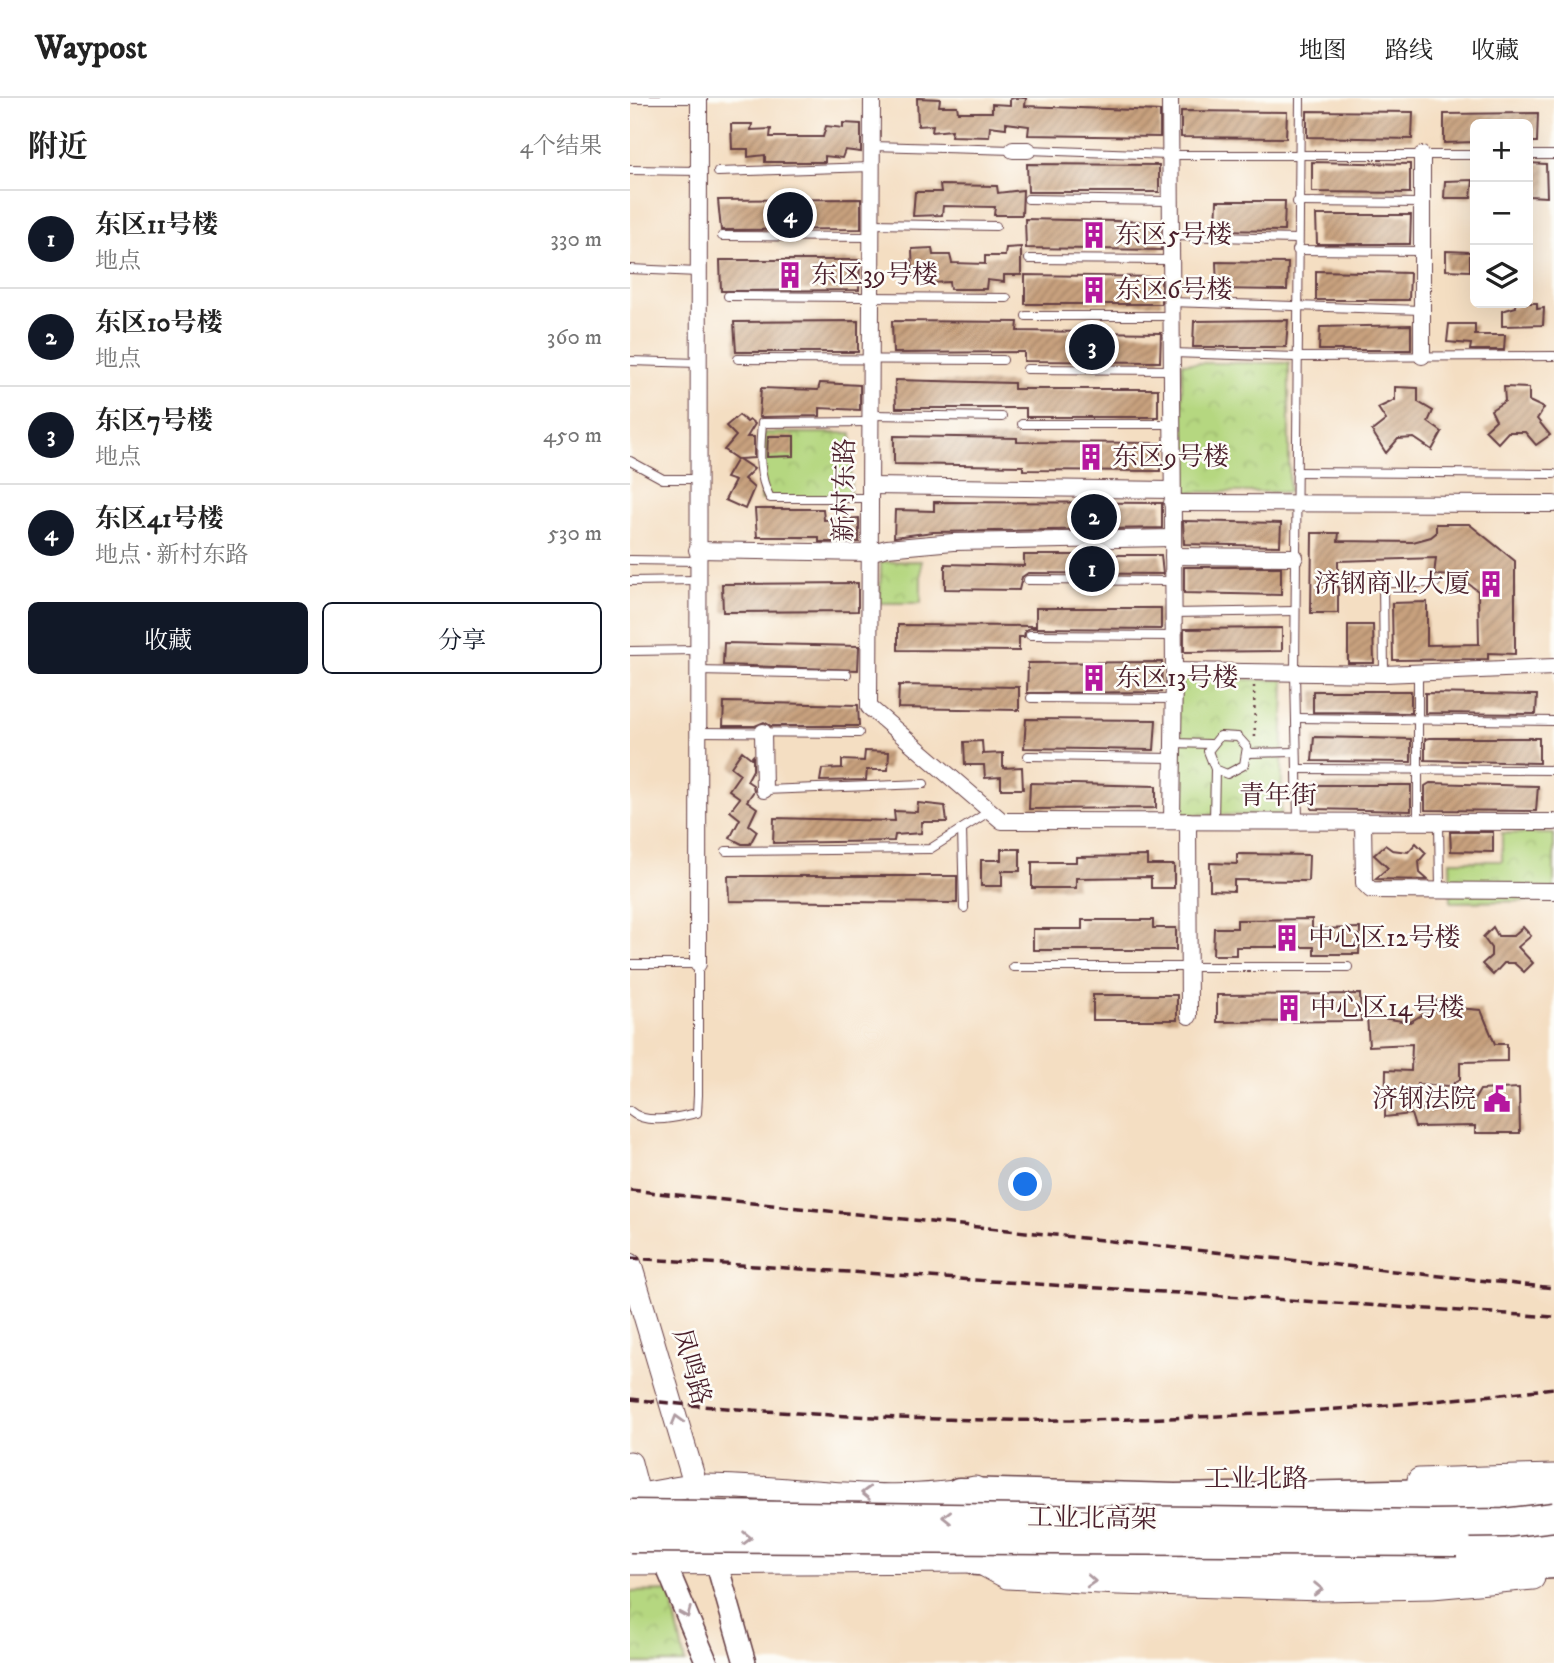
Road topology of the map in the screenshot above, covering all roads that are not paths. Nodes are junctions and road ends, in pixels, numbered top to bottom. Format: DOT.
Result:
graph roads {
  1 [pos="872,98"];
  2 [pos="1170,98"];
  3 [pos="1300,98"];
  4 [pos="630,99"];
  5 [pos="699,99"];
  6 [pos="872,146"];
  7 [pos="1169,155"];
  8 [pos="1297,155"];
  9 [pos="1422,155"];
  10 [pos="1470,155"];
  11 [pos="1533,155"];
  12 [pos="1554,155"];
  13 [pos="872,167"];
  14 [pos="630,170"];
  15 [pos="699,172"];
  16 [pos="718,172"];
  17 [pos="1028,199"];
  18 [pos="1169,201"];
  19 [pos="1297,202"];
  20 [pos="1422,203"];
  21 [pos="996,226"];
  22 [pos="872,231"];
  23 [pos="722,236"];
  24 [pos="1170,236"];
  25 [pos="1297,239"];
  26 [pos="1297,250"];
  27 [pos="1422,251"];
  28 [pos="1029,259"];
  29 [pos="1170,260"];
  30 [pos="630,269"];
  31 [pos="698,272"];
  32 [pos="872,295"];
  33 [pos="728,296"];
  34 [pos="1007,298"];
  35 [pos="1297,306"];
  36 [pos="1170,309"];
  37 [pos="1422,310"];
  38 [pos="1026,316"];
  39 [pos="1422,356"];
  40 [pos="1554,356"];
  41 [pos="1297,357"];
  42 [pos="738,359"];
  43 [pos="872,360"];
  44 [pos="1003,360"];
  45 [pos="630,361"];
  46 [pos="1171,361"];
  47 [pos="698,363"];
  48 [pos="1027,369"];
  49 [pos="1002,417"];
  50 [pos="871,419"];
  51 [pos="1022,424"];
  52 [pos="1171,424"];
  53 [pos="630,461"];
  54 [pos="1296,472"];
  55 [pos="1554,474"];
  56 [pos="698,479"];
  57 [pos="870,492"];
  58 [pos="1172,496"];
  59 [pos="1296,502"];
  60 [pos="1554,505"];
  61 [pos="1173,537"];
  62 [pos="869,553"];
  63 [pos="697,555"];
  64 [pos="1173,556"];
  65 [pos="1295,557"];
  66 [pos="630,560"];
  67 [pos="697,580"];
  68 [pos="1028,580"];
  69 [pos="630,581"];
  70 [pos="1173,581"];
  71 [pos="1436,583"];
  72 [pos="1295,611"];
  73 [pos="1173,613"];
  74 [pos="1030,635"];
  75 [pos="1174,636"];
  76 [pos="697,650"];
  77 [pos="630,651"];
  78 [pos="1554,667"];
  79 [pos="697,671"];
  80 [pos="1174,671"];
  81 [pos="1295,673"];
  82 [pos="1418,673"];
  83 [pos="847,674"];
  84 [pos="1384,674"];
  85 [pos="1031,698"];
  86 [pos="1174,699"];
  87 [pos="1296,718"];
  88 [pos="1418,719"];
  89 [pos="1554,721"];
  90 [pos="697,732"];
  91 [pos="763,732"];
  92 [pos="859,733"];
  93 [pos="1210,744"];
  94 [pos="1173,751"];
  95 [pos="1296,752"];
  96 [pos="1251,753"];
  97 [pos="1028,757"];
  98 [pos="1215,769"];
  99 [pos="1297,769"];
  100 [pos="1418,769"];
  101 [pos="1554,770"];
  102 [pos="924,784"];
  103 [pos="764,790"];
  104 [pos="996,816"];
  105 [pos="1214,820"];
  106 [pos="1298,820"];
  107 [pos="1180,821"];
  108 [pos="1363,821"];
  109 [pos="1418,822"];
  110 [pos="1438,822"];
  111 [pos="1554,822"];
  112 [pos="961,829"];
  113 [pos="726,851"];
  114 [pos="1440,890"];
  115 [pos="1554,891"];
  116 [pos="964,908"];
  117 [pos="630,964"];
  118 [pos="698,964"];
  119 [pos="1189,965"];
  120 [pos="1013,967"];
  121 [pos="1348,967"];
  122 [pos="1189,1016"];
  123 [pos="630,1111"];
  124 [pos="630,1265"];
  125 [pos="630,1462"];
  126 [pos="1554,1476"];
  127 [pos="696,1486"];
  128 [pos="1554,1491"];
  129 [pos="959,1492"];
  130 [pos="632,1501"];
  131 [pos="1554,1502"];
  132 [pos="1554,1517"];
  133 [pos="1554,1537"];
  134 [pos="630,1538"];
  135 [pos="1554,1543"];
  136 [pos="716,1561"];
  137 [pos="977,1561"];
  138 [pos="630,1563"];
  139 [pos="665,1563"];
  140 [pos="1554,1564"];
  141 [pos="1554,1577"];
  142 [pos="707,1663"];
  143 [pos="745,1663"];
  1 -- 6 [label="street, 新村东路"];
  2 -- 7 [label="street"];
  3 -- 8 [label="lane"];
  4 -- 5 [label="lane"];
  5 -- 15 [label="street"];
  6 -- 7 [label="lane"];
  6 -- 13 [label="street, 新村东路"];
  7 -- 8 [label="lane"];
  7 -- 18 [label="street"];
  8 -- 9 [label="lane"];
  8 -- 19 [label="lane"];
  9 -- 10 [label="lane"];
  9 -- 20 [label="street"];
  11 -- 12 [label="lane"];
  13 -- 16 [label="lane"];
  13 -- 22 [label="street, 新村东路"];
  14 -- 15 [label="lane"];
  15 -- 31 [label="street"];
  17 -- 18 [label="lane"];
  18 -- 24 [label="street"];
  19 -- 20 [label="lane"];
  19 -- 25 [label="lane"];
  20 -- 27 [label="street"];
  21 -- 22 [label="lane"];
  22 -- 23 [label="lane"];
  22 -- 32 [label="street, 新村东路"];
  24 -- 25 [label="lane"];
  24 -- 29 [label="street"];
  25 -- 26 [label="lane"];
  26 -- 27 [label="lane"];
  26 -- 35 [label="lane"];
  27 -- 37 [label="street"];
  28 -- 29 [label="lane"];
  29 -- 36 [label="street"];
  30 -- 31 [label="lane"];
  31 -- 47 [label="street"];
  32 -- 33 [label="lane"];
  32 -- 34 [label="lane"];
  32 -- 43 [label="street, 新村东路"];
  35 -- 36 [label="lane"];
  35 -- 37 [label="lane"];
  35 -- 41 [label="lane"];
  36 -- 38 [label="lane"];
  36 -- 46 [label="street"];
  37 -- 39 [label="street"];
  39 -- 40 [label="lane"];
  39 -- 41 [label="lane"];
  41 -- 46 [label="lane"];
  41 -- 54 [label="lane"];
  42 -- 43 [label="lane"];
  43 -- 44 [label="lane"];
  43 -- 50 [label="street, 新村东路"];
  45 -- 47 [label="lane"];
  46 -- 48 [label="lane"];
  46 -- 52 [label="street"];
  47 -- 56 [label="street"];
  49 -- 50 [label="lane"];
  50 -- 57 [label="street, 新村东路"];
  50 -- 57 [label="lane"];
  51 -- 52 [label="lane"];
  52 -- 58 [label="street"];
  53 -- 56 [label="lane"];
  54 -- 55 [label="lane"];
  54 -- 59 [label="lane"];
  56 -- 63 [label="street"];
  57 -- 58 [label="street"];
  57 -- 62 [label="street, 新村东路"];
  58 -- 59 [label="street"];
  58 -- 61 [label="street"];
  59 -- 60 [label="street"];
  59 -- 65 [label="lane"];
  61 -- 62 [label="street"];
  61 -- 64 [label="street"];
  62 -- 63 [label="street"];
  62 -- 104 [label="street, 新村东路"];
  63 -- 66 [label="lane"];
  63 -- 67 [label="street"];
  64 -- 65 [label="street"];
  64 -- 70 [label="street"];
  65 -- 72 [label="lane"];
  67 -- 69 [label="lane"];
  67 -- 76 [label="street"];
  68 -- 70 [label="lane"];
  70 -- 73 [label="street"];
  71 -- 84 [label="lane"];
  72 -- 73 [label="lane"];
  72 -- 81 [label="lane"];
  73 -- 75 [label="street"];
  74 -- 75 [label="lane"];
  75 -- 80 [label="street"];
  76 -- 77 [label="lane"];
  76 -- 79 [label="street"];
  78 -- 82 [label="street"];
  79 -- 83 [label="lane"];
  79 -- 90 [label="street"];
  80 -- 81 [label="street"];
  80 -- 86 [label="street"];
  81 -- 84 [label="street"];
  81 -- 87 [label="lane"];
  82 -- 84 [label="street"];
  82 -- 88 [label="lane"];
  85 -- 86 [label="lane"];
  86 -- 94 [label="street"];
  87 -- 88 [label="lane"];
  87 -- 95 [label="lane"];
  88 -- 89 [label="lane"];
  88 -- 100 [label="lane"];
  90 -- 91 [label="lane"];
  90 -- 118 [label="street"];
  91 -- 92 [label="lane"];
  91 -- 103 [label="street"];
  93 -- 94 [label="lane"];
  93 -- 96 [label="lane"];
  93 -- 98 [label="lane"];
  94 -- 97 [label="lane"];
  94 -- 107 [label="street"];
  95 -- 96 [label="lane"];
  95 -- 99 [label="lane"];
  96 -- 98 [label="lane"];
  98 -- 105 [label="lane"];
  99 -- 100 [label="lane"];
  99 -- 106 [label="lane"];
  100 -- 101 [label="lane"];
  100 -- 109 [label="lane"];
  102 -- 103 [label="lane"];
  104 -- 107 [label="street, 青年街"];
  104 -- 112 [label="lane"];
  105 -- 106 [label="street, 青年街"];
  105 -- 107 [label="street, 青年街"];
  106 -- 108 [label="street, 青年街"];
  107 -- 119 [label="street"];
  108 -- 109 [label="street, 青年街"];
  108 -- 114 [label="street"];
  109 -- 110 [label="street, 青年街"];
  110 -- 111 [label="street, 青年街"];
  110 -- 114 [label="lane"];
  112 -- 113 [label="lane"];
  112 -- 116 [label="lane"];
  114 -- 115 [label="street"];
  117 -- 118 [label="lane"];
  118 -- 123 [label="lane"];
  119 -- 120 [label="lane"];
  119 -- 121 [label="lane"];
  119 -- 122 [label="street"];
  127 -- 124 [label="main road, 凤鸣路, one-way"];
  125 -- 130 [label="main road"];
  126 -- 129 [label="main road, 工业北路"];
  129 -- 127 [label="main road, 工业北路, one-way"];
  127 -- 130 [label="main road, 工业北路"];
  127 -- 136 [label="main road, 凤鸣路"];
  128 -- 129 [label="highway"];
  129 -- 131 [label="main road, 工业北路"];
  132 -- 130 [label="highway, 工业北高架, one-way, bridge"];
  130 -- 139 [label="main road"];
  134 -- 133 [label="highway, 工业北高架, one-way, bridge"];
  135 -- 137 [label="main road"];
  136 -- 137 [label="main road"];
  136 -- 139 [label="main road"];
  136 -- 143 [label="main road"];
  137 -- 140 [label="highway"];
  137 -- 141 [label="main road, one-way"];
  138 -- 139 [label="main road"];
  139 -- 142 [label="main road, one-way"];
}
